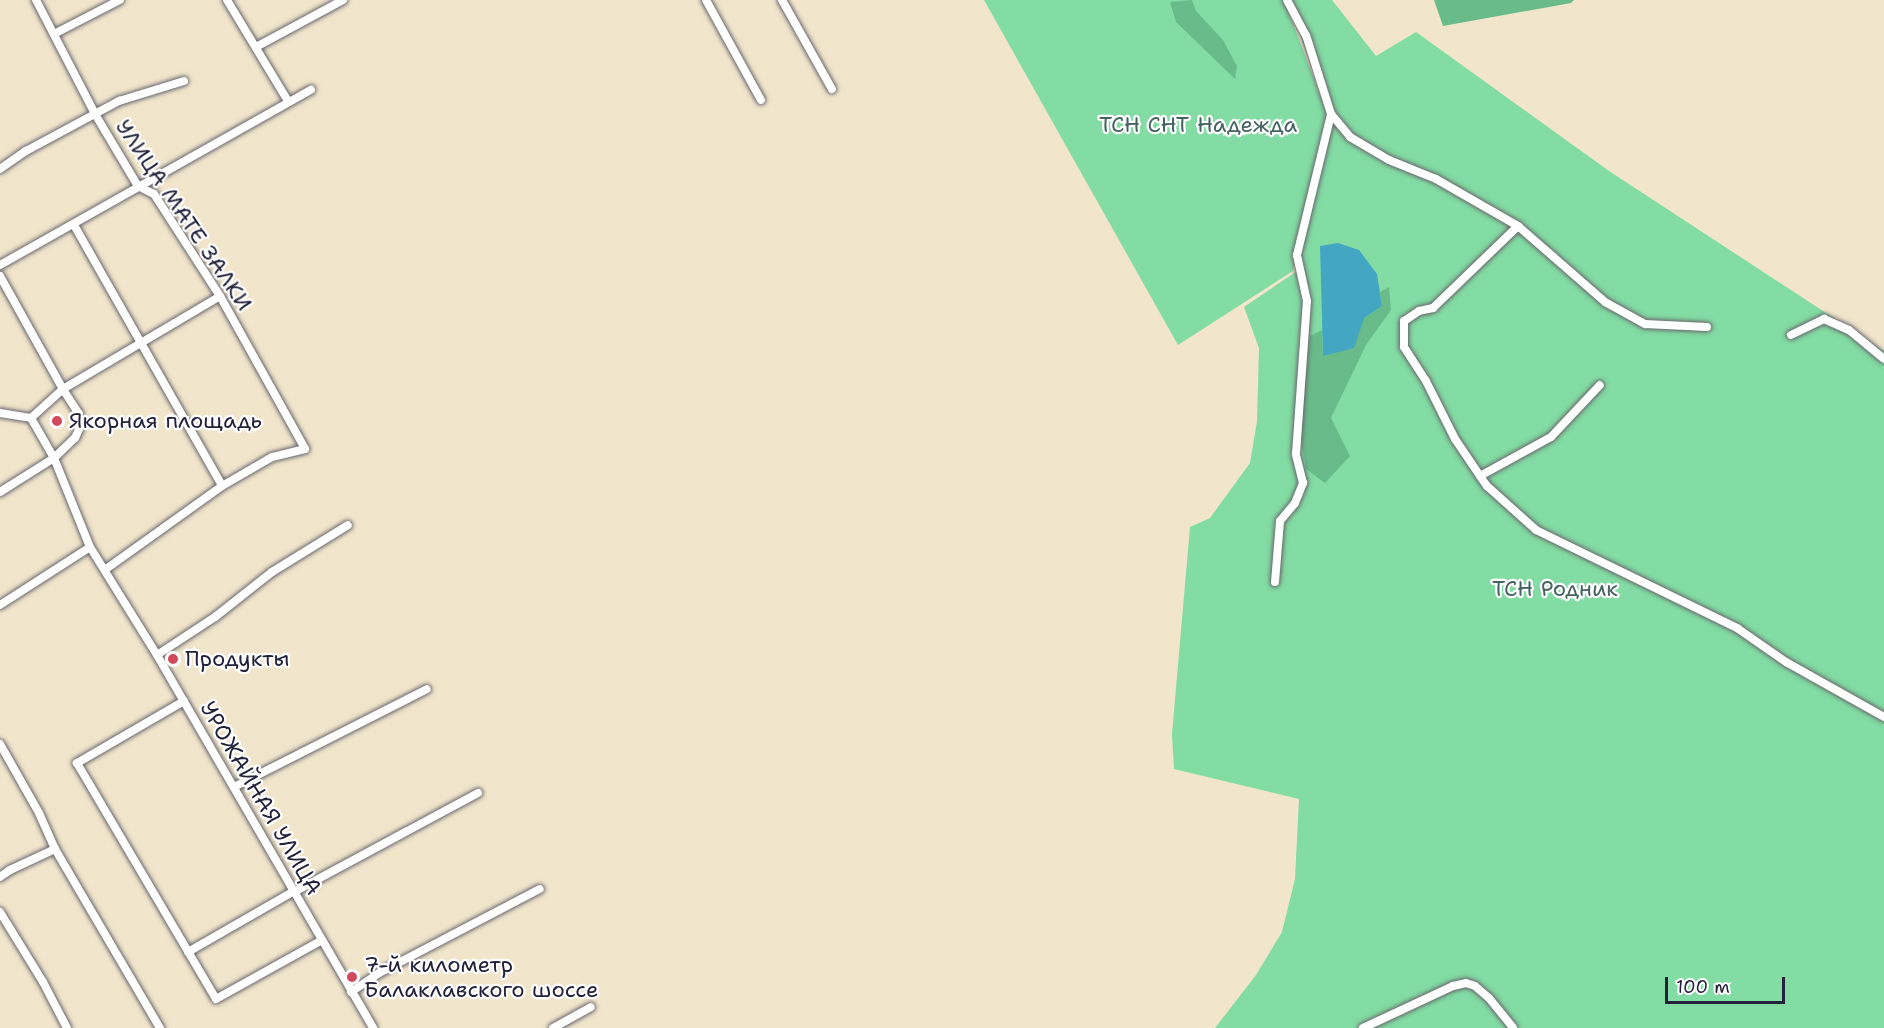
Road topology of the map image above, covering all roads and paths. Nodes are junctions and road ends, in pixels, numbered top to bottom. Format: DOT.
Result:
graph roads {
  1 [pos="36,0"];
  2 [pos="120,0"];
  3 [pos="227,0"];
  4 [pos="343,0"];
  5 [pos="706,0"];
  6 [pos="782,0"];
  7 [pos="1287,0"];
  8 [pos="54,34"];
  9 [pos="256,47"];
  10 [pos="184,81"];
  11 [pos="832,89"];
  12 [pos="311,90"];
  13 [pos="761,100"];
  14 [pos="288,101"];
  15 [pos="95,114"];
  16 [pos="1331,114"];
  17 [pos="0,169"];
  18 [pos="138,186"];
  19 [pos="74,225"];
  20 [pos="1518,226"];
  21 [pos="0,266"];
  22 [pos="0,276"];
  23 [pos="220,296"];
  24 [pos="1707,327"];
  25 [pos="1791,335"];
  26 [pos="141,344"];
  27 [pos="1884,359"];
  28 [pos="1600,385"];
  29 [pos="63,389"];
  30 [pos="0,413"];
  31 [pos="31,418"];
  32 [pos="54,458"];
  33 [pos="1480,476"];
  34 [pos="222,486"];
  35 [pos="0,492"];
  36 [pos="348,525"];
  37 [pos="90,547"];
  38 [pos="106,569"];
  39 [pos="1275,582"];
  40 [pos="0,605"];
  41 [pos="157,655"];
  42 [pos="427,689"];
  43 [pos="184,701"];
  44 [pos="1884,717"];
  45 [pos="0,744"];
  46 [pos="234,787"];
  47 [pos="478,794"];
  48 [pos="55,849"];
  49 [pos="0,877"];
  50 [pos="540,889"];
  51 [pos="294,892"];
  52 [pos="0,912"];
  53 [pos="322,940"];
  54 [pos="188,952"];
  55 [pos="351,992"];
  56 [pos="591,1007"];
  57 [pos="67,1028"];
  58 [pos="160,1028"];
  59 [pos="372,1028"];
  60 [pos="553,1028"];
  61 [pos="1363,1028"];
  62 [pos="1513,1028"];
  1 -- 8 [label="street, УЛИЦА МАТЕ ЗАЛКИ"];
  2 -- 8 [label="street"];
  3 -- 9 [label="street"];
  4 -- 9 [label="street"];
  5 -- 13 [label="street"];
  6 -- 11 [label="street"];
  7 -- 16 [label="street"];
  8 -- 15 [label="street, УЛИЦА МАТЕ ЗАЛКИ"];
  9 -- 14 [label="street"];
  10 -- 15 [label="street"];
  12 -- 14 [label="street"];
  14 -- 18 [label="street"];
  15 -- 17 [label="street"];
  15 -- 18 [label="street, УЛИЦА МАТЕ ЗАЛКИ"];
  16 -- 20 [label="street"];
  16 -- 39 [label="street"];
  18 -- 19 [label="street"];
  18 -- 23 [label="street, УЛИЦА МАТЕ ЗАЛКИ"];
  19 -- 21 [label="street"];
  19 -- 26 [label="street"];
  20 -- 24 [label="street"];
  20 -- 33 [label="street"];
  22 -- 29 [label="street"];
  23 -- 26 [label="street"];
  23 -- 34 [label="street, УЛИЦА МАТЕ ЗАЛКИ"];
  25 -- 27 [label="street"];
  26 -- 29 [label="street"];
  26 -- 34 [label="street"];
  28 -- 33 [label="street"];
  29 -- 31 [label="street"];
  29 -- 32 [label="street"];
  30 -- 31 [label="street"];
  31 -- 32 [label="street"];
  32 -- 35 [label="street"];
  32 -- 37 [label="street, УРОЖАЙНАЯ УЛИЦА"];
  33 -- 44 [label="street"];
  34 -- 38 [label="street"];
  36 -- 41 [label="street"];
  37 -- 38 [label="street, УРОЖАЙНАЯ УЛИЦА"];
  37 -- 40 [label="street"];
  38 -- 41 [label="street, УРОЖАЙНАЯ УЛИЦА"];
  41 -- 43 [label="street, УРОЖАЙНАЯ УЛИЦА"];
  42 -- 46 [label="street"];
  43 -- 46 [label="street, УРОЖАЙНАЯ УЛИЦА"];
  43 -- 54 [label="street"];
  45 -- 48 [label="street"];
  46 -- 51 [label="street, УРОЖАЙНАЯ УЛИЦА"];
  47 -- 51 [label="street"];
  48 -- 49 [label="street"];
  48 -- 58 [label="street"];
  50 -- 55 [label="street"];
  51 -- 53 [label="street, УРОЖАЙНАЯ УЛИЦА"];
  51 -- 54 [label="street"];
  52 -- 57 [label="street"];
  53 -- 54 [label="street"];
  53 -- 55 [label="street, УРОЖАЙНАЯ УЛИЦА"];
  55 -- 59 [label="street, УРОЖАЙНАЯ УЛИЦА"];
  56 -- 60 [label="street"];
  61 -- 62 [label="street"];
}
